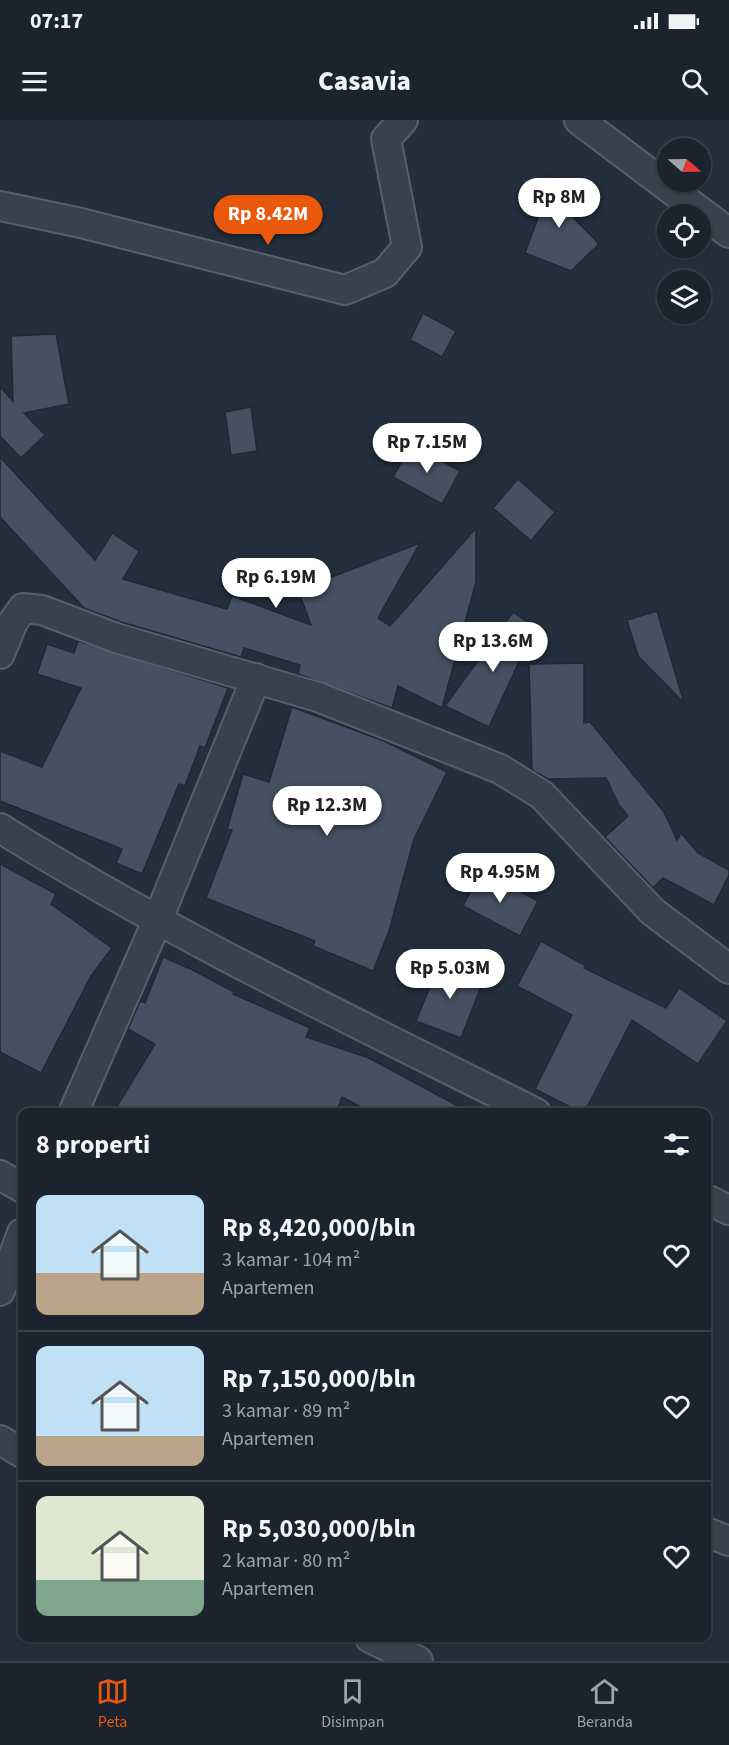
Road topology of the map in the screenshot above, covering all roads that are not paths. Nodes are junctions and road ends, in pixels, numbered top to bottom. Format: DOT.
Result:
graph roads {
  1 [pos="403,120"];
  2 [pos="579,120"];
  3 [pos="0,206"];
  4 [pos="729,233"];
  5 [pos="0,654"];
  6 [pos="256,678"];
  7 [pos="0,828"];
  8 [pos="158,919"];
  9 [pos="729,969"];
  10 [pos="75,1108"];
  11 [pos="526,1108"];
  12 [pos="0,1175"];
  13 [pos="18,1186"];
  14 [pos="711,1201"];
  15 [pos="729,1210"];
  16 [pos="18,1244"];
  17 [pos="0,1291"];
  18 [pos="0,1440"];
  19 [pos="18,1451"];
  20 [pos="711,1534"];
  21 [pos="729,1541"];
  22 [pos="382,1642"];
  23 [pos="415,1653"];
  1 -- 3 [label="street"];
  2 -- 4 [label="street"];
  5 -- 6 [label="street"];
  6 -- 8 [label="street"];
  6 -- 9 [label="street"];
  7 -- 8 [label="street"];
  8 -- 10 [label="street"];
  8 -- 11 [label="street"];
  12 -- 13 [label="street"];
  14 -- 15 [label="street"];
  16 -- 17 [label="street"];
  18 -- 19 [label="street"];
  20 -- 21 [label="street"];
  22 -- 23 [label="street"];
}
